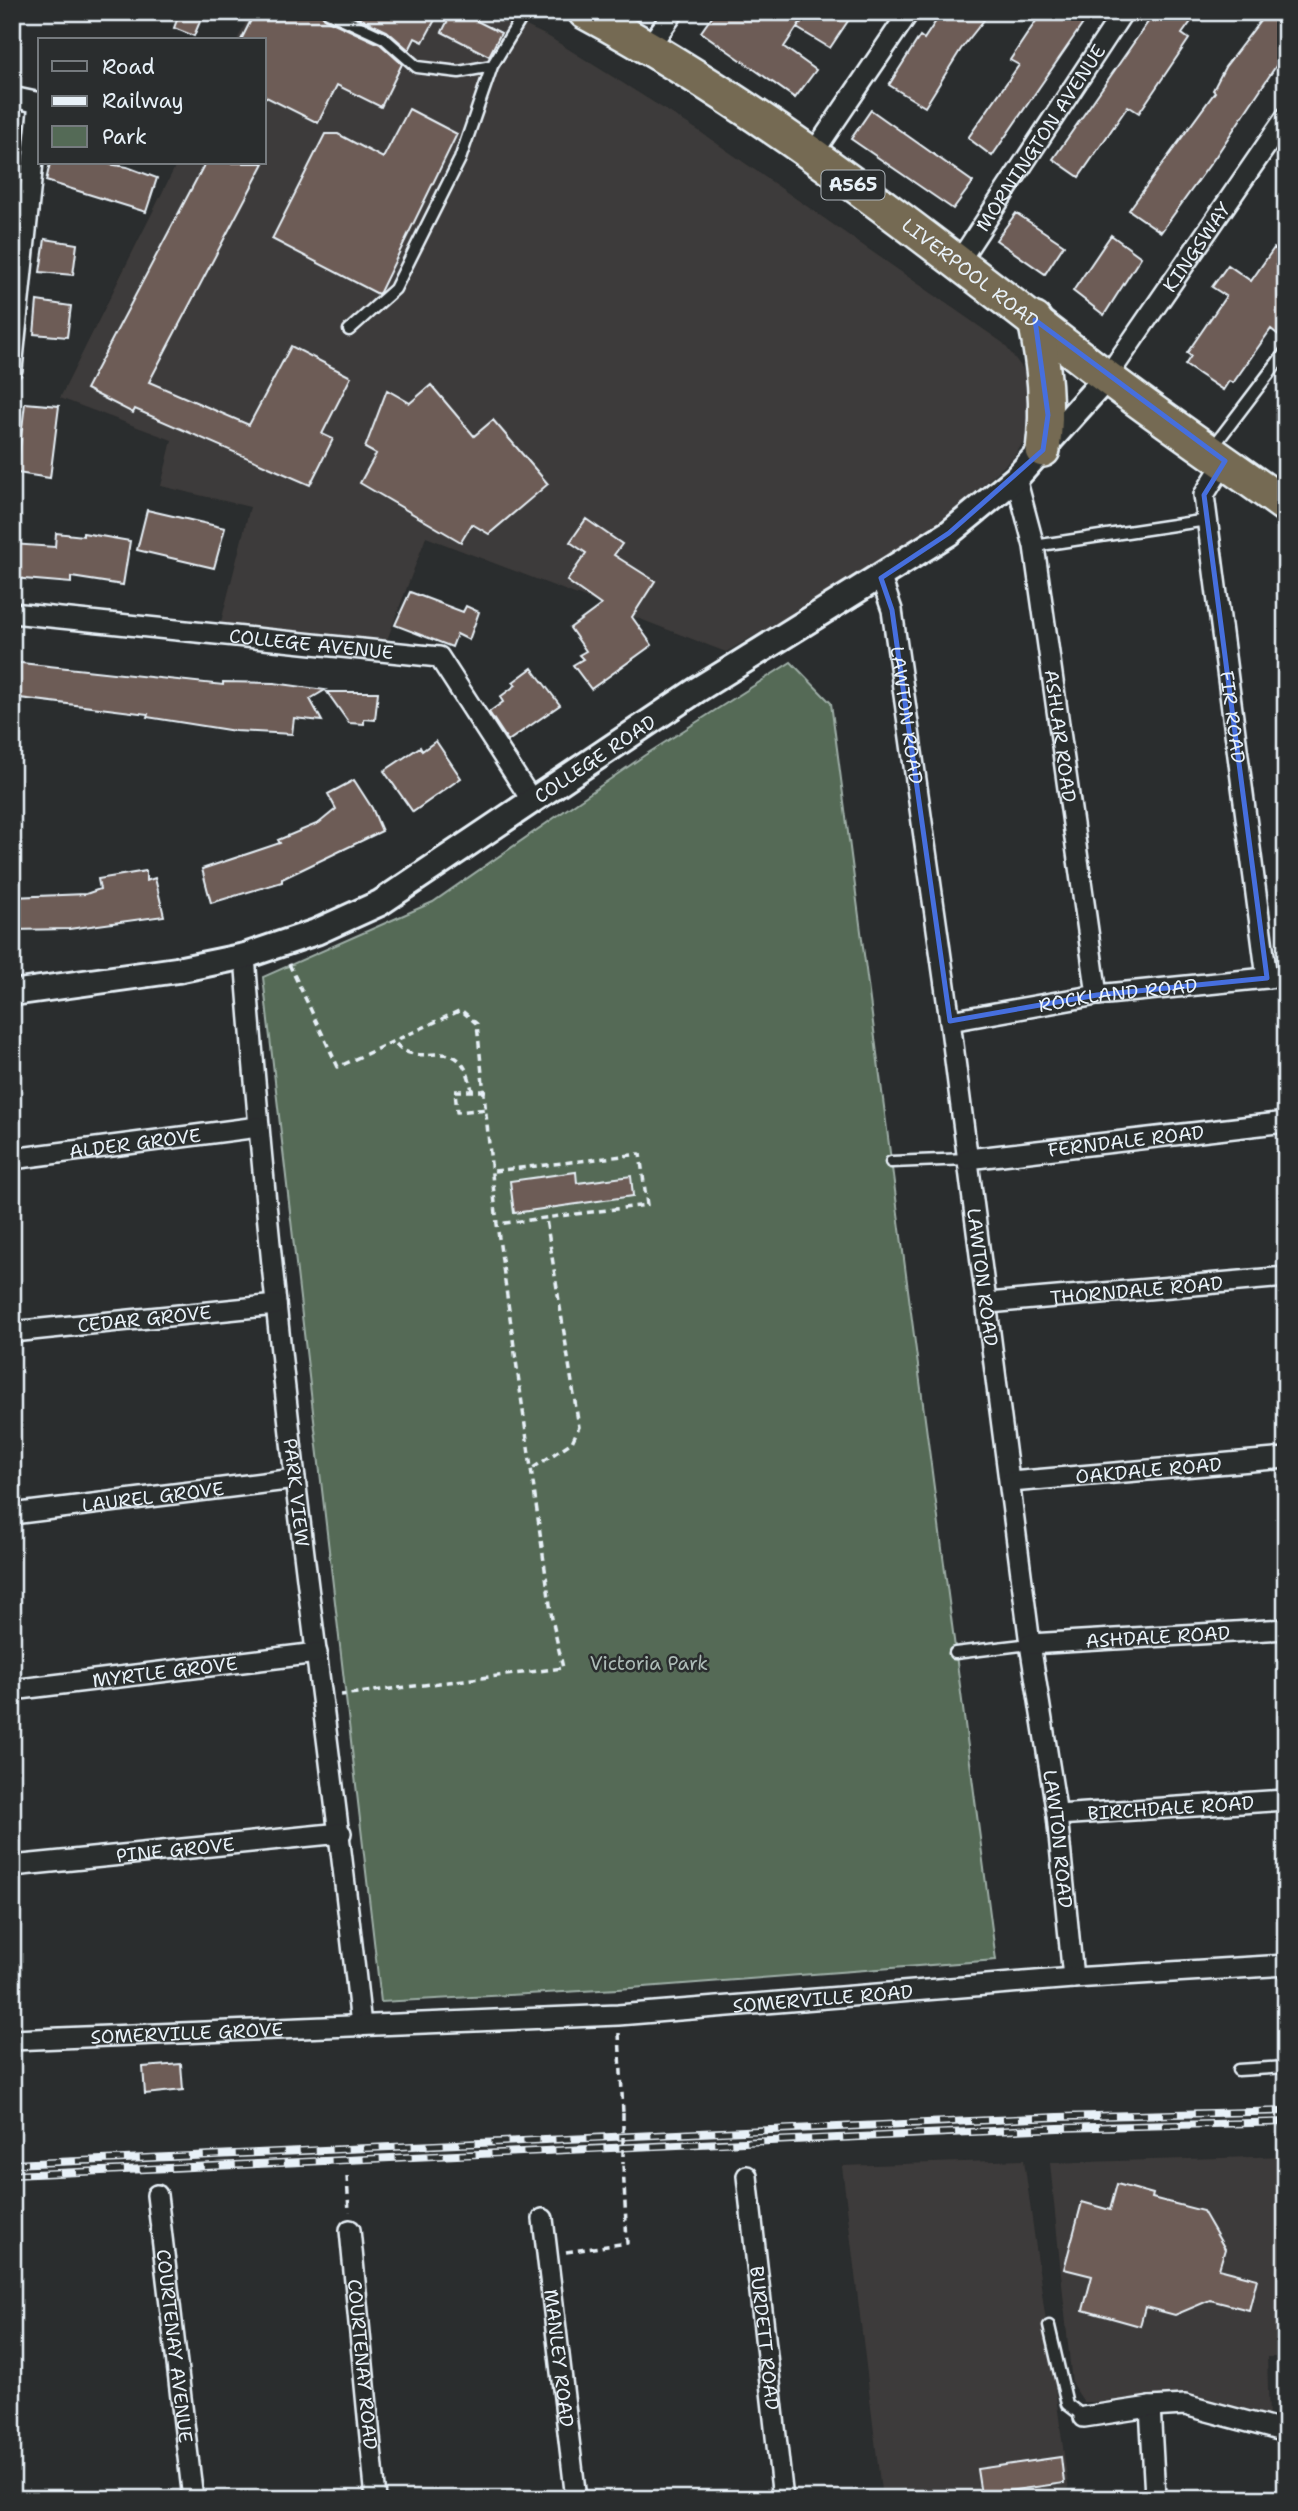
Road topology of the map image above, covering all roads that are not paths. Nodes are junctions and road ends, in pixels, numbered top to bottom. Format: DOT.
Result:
graph roads {
  1 [pos="328,12"];
  2 [pos="525,12"];
  3 [pos="585,12"];
  4 [pos="674,12"];
  5 [pos="909,12"];
  6 [pos="1123,12"];
  7 [pos="649,47"];
  8 [pos="492,66"];
  9 [pos="12,97"];
  10 [pos="38,102"];
  11 [pos="1286,117"];
  12 [pos="38,121"];
  13 [pos="812,155"];
  14 [pos="958,263"];
  15 [pos="1035,320"];
  16 [pos="349,330"];
  17 [pos="1286,351"];
  18 [pos="12,369"];
  19 [pos="1107,377"];
  20 [pos="1043,450"];
  21 [pos="1218,456"];
  22 [pos="1016,478"];
  23 [pos="1286,506"];
  24 [pos="1207,520"];
  25 [pos="1034,546"];
  26 [pos="881,578"];
  27 [pos="12,612"];
  28 [pos="533,801"];
  29 [pos="245,956"];
  30 [pos="1277,977"];
  31 [pos="12,993"];
  32 [pos="1097,995"];
  33 [pos="950,1021"];
  34 [pos="1286,1122"];
  35 [pos="258,1127"];
  36 [pos="12,1159"];
  37 [pos="968,1159"];
  38 [pos="891,1162"];
  39 [pos="1286,1277"];
  40 [pos="988,1303"];
  41 [pos="276,1305"];
  42 [pos="12,1332"];
  43 [pos="1286,1458"];
  44 [pos="295,1479"];
  45 [pos="1011,1482"];
  46 [pos="12,1514"];
  47 [pos="1286,1629"];
  48 [pos="1030,1644"];
  49 [pos="317,1653"];
  50 [pos="955,1653"];
  51 [pos="12,1690"];
  52 [pos="1286,1800"];
  53 [pos="1057,1815"];
  54 [pos="341,1833"];
  55 [pos="12,1866"];
  56 [pos="1286,1965"];
  57 [pos="1073,1978"];
  58 [pos="361,2026"];
  59 [pos="12,2040"];
  60 [pos="1286,2067"];
  61 [pos="1238,2070"];
  62 [pos="747,2176"];
  63 [pos="157,2195"];
  64 [pos="543,2219"];
  65 [pos="350,2230"];
  66 [pos="1049,2326"];
  67 [pos="1150,2407"];
  68 [pos="1084,2417"];
  69 [pos="1286,2432"];
  70 [pos="1155,2496"];
  71 [pos="193,2499"];
  72 [pos="376,2499"];
  73 [pos="576,2499"];
  74 [pos="783,2499"];
  1 -- 8 [label="lane"];
  2 -- 8 [label="lane"];
  3 -- 7 [label="highway, LIVERPOOL ROAD / A565"];
  4 -- 7 [label="street"];
  5 -- 13 [label="street"];
  6 -- 14 [label="street, MORNINGTON AVENUE"];
  7 -- 13 [label="highway, LIVERPOOL ROAD / A565"];
  8 -- 16 [label="lane"];
  9 -- 10 [label="street"];
  11 -- 19 [label="street, KINGSWAY"];
  12 -- 18 [label="street"];
  13 -- 14 [label="highway, LIVERPOOL ROAD / A565"];
  14 -- 15 [label="highway, LIVERPOOL ROAD / A565"];
  15 -- 19 [label="highway, LIVERPOOL ROAD / A565"];
  15 -- 20 [label="highway"];
  17 -- 21 [label="lane"];
  19 -- 20 [label="street, COLLEGE ROAD"];
  19 -- 21 [label="highway, A565"];
  20 -- 22 [label="street, COLLEGE ROAD"];
  21 -- 23 [label="highway, A565"];
  21 -- 24 [label="street, FIR ROAD"];
  22 -- 25 [label="street, ASHLAR ROAD"];
  22 -- 26 [label="street, COLLEGE ROAD"];
  24 -- 25 [label="lane"];
  24 -- 30 [label="street, FIR ROAD"];
  25 -- 32 [label="street, ASHLAR ROAD"];
  26 -- 28 [label="street, COLLEGE ROAD"];
  26 -- 33 [label="street, LAWTON ROAD"];
  27 -- 28 [label="street, COLLEGE AVENUE"];
  28 -- 29 [label="street, COLLEGE ROAD"];
  29 -- 31 [label="street, COLLEGE ROAD"];
  29 -- 35 [label="street, PARK VIEW"];
  30 -- 32 [label="street, ROCKLAND ROAD"];
  32 -- 33 [label="street, ROCKLAND ROAD"];
  33 -- 37 [label="street, LAWTON ROAD"];
  34 -- 37 [label="street, FERNDALE ROAD"];
  35 -- 36 [label="street, ALDER GROVE"];
  35 -- 41 [label="street, PARK VIEW"];
  37 -- 38 [label="lane"];
  37 -- 40 [label="street, LAWTON ROAD"];
  39 -- 40 [label="street, THORNDALE ROAD"];
  40 -- 45 [label="street, LAWTON ROAD"];
  41 -- 42 [label="street, CEDAR GROVE"];
  41 -- 44 [label="street, PARK VIEW"];
  43 -- 45 [label="street, OAKDALE ROAD"];
  44 -- 46 [label="street, LAUREL GROVE"];
  44 -- 49 [label="street, PARK VIEW"];
  45 -- 48 [label="street, LAWTON ROAD"];
  47 -- 48 [label="street, ASHDALE ROAD"];
  48 -- 50 [label="lane"];
  48 -- 53 [label="street, LAWTON ROAD"];
  49 -- 51 [label="street, MYRTLE GROVE"];
  49 -- 54 [label="street, PARK VIEW"];
  52 -- 53 [label="street, BIRCHDALE ROAD"];
  53 -- 57 [label="street, LAWTON ROAD"];
  54 -- 55 [label="street, PINE GROVE"];
  54 -- 58 [label="street, PARK VIEW"];
  56 -- 57 [label="street, SOMERVILLE ROAD"];
  57 -- 58 [label="street, SOMERVILLE ROAD"];
  58 -- 59 [label="street, SOMERVILLE GROVE"];
  60 -- 61 [label="lane"];
  62 -- 74 [label="street, BURDETT ROAD"];
  63 -- 71 [label="street, COURTENAY AVENUE"];
  64 -- 73 [label="street, MANLEY ROAD"];
  65 -- 72 [label="street, COURTENAY ROAD"];
  66 -- 68 [label="lane"];
  67 -- 68 [label="street"];
  67 -- 69 [label="street"];
  67 -- 70 [label="street"];
}
